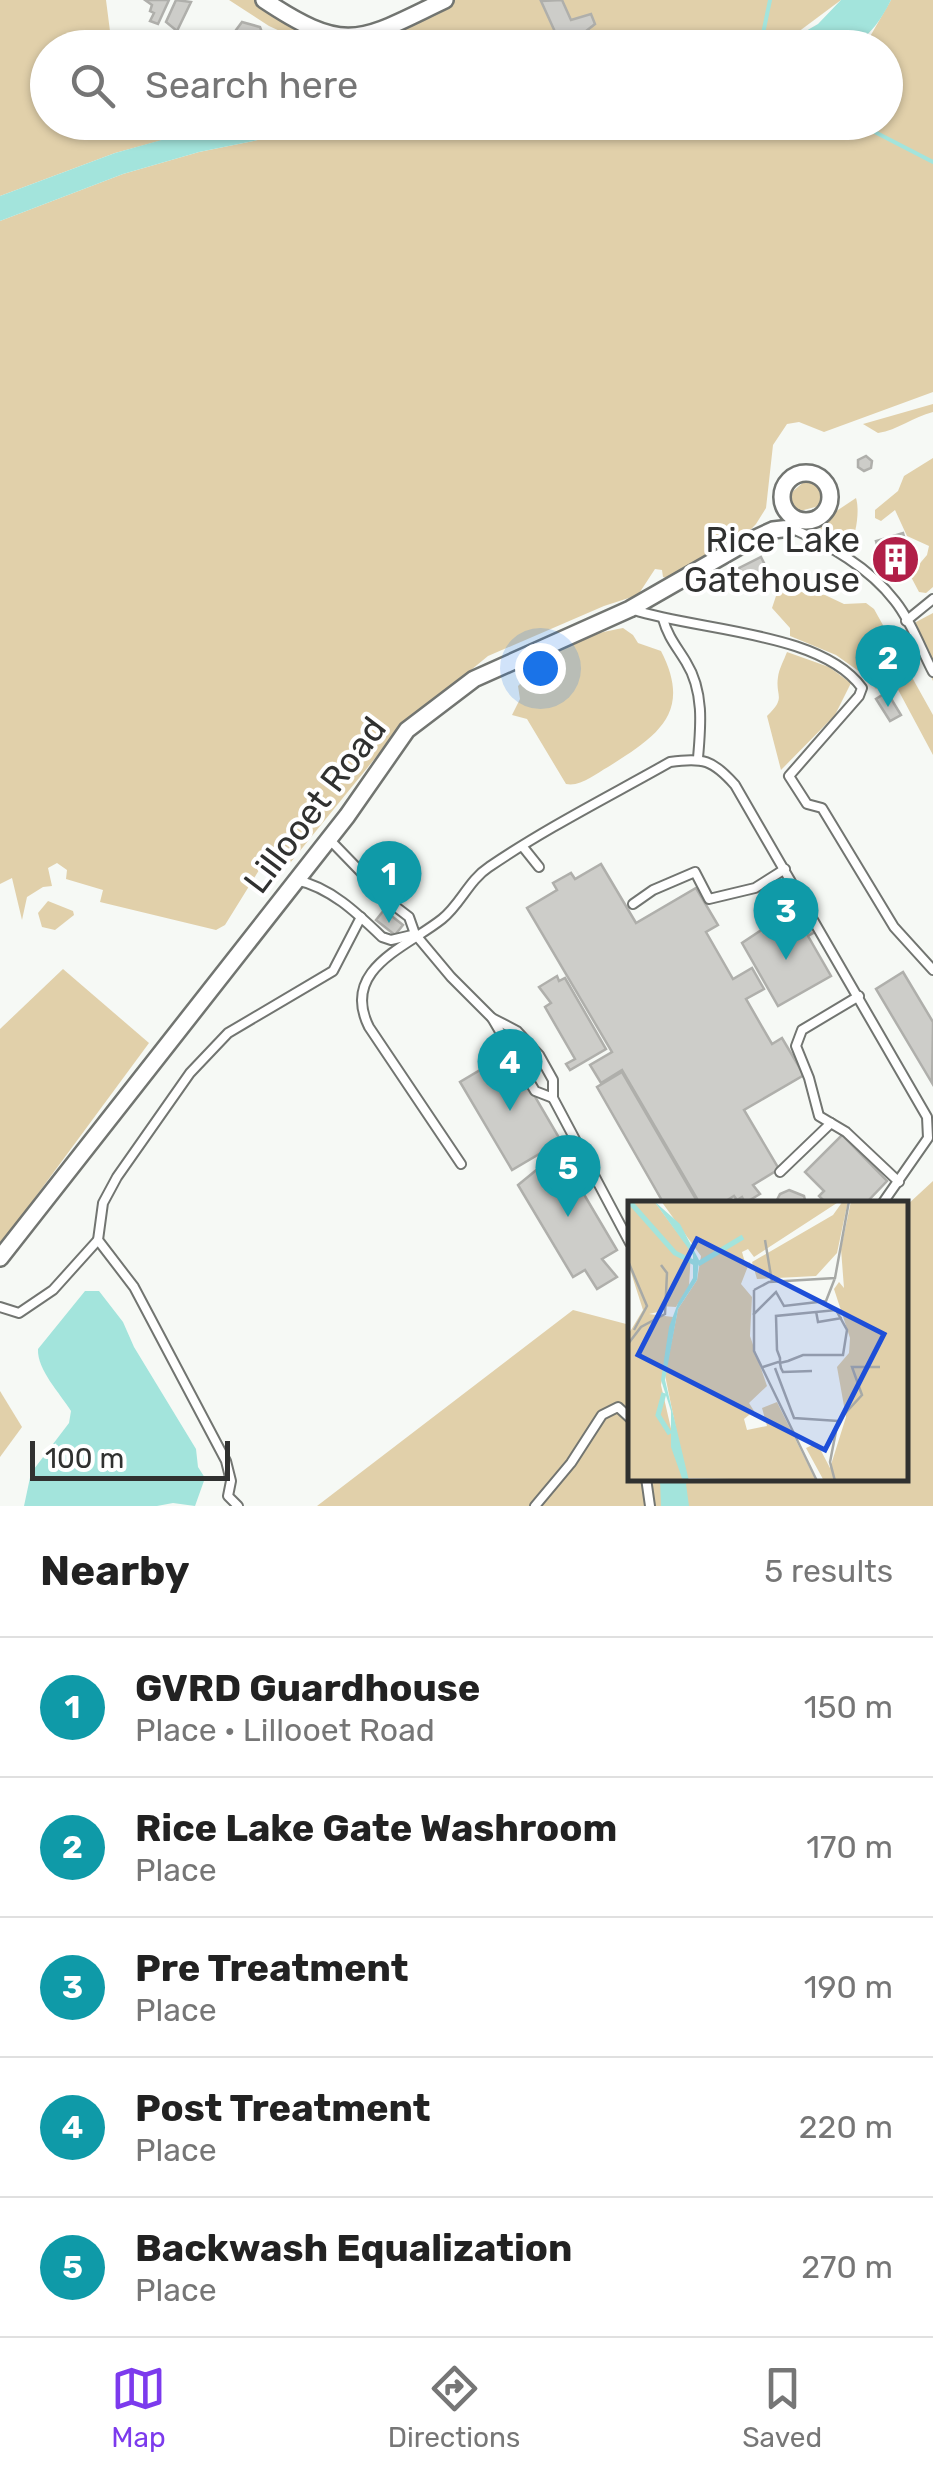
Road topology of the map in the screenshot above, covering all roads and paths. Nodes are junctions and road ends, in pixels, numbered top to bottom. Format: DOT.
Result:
graph roads {
  1 [pos="264,0"];
  2 [pos="445,0"];
  3 [pos="316,30"];
  4 [pos="382,30"];
  5 [pos="792,523"];
  6 [pos="933,599"];
  7 [pos="630,609"];
  8 [pos="663,619"];
  9 [pos="906,621"];
  10 [pos="933,672"];
  11 [pos="698,758"];
  12 [pos="328,839"];
  13 [pos="523,848"];
  14 [pos="539,867"];
  15 [pos="784,869"];
  16 [pos="296,880"];
  17 [pos="633,904"];
  18 [pos="362,918"];
  19 [pos="415,934"];
  20 [pos="933,970"];
  21 [pos="859,996"];
  22 [pos="492,1018"];
  23 [pos="553,1098"];
  24 [pos="831,1123"];
  25 [pos="461,1164"];
  26 [pos="780,1172"];
  27 [pos="899,1182"];
  28 [pos="884,1201"];
  29 [pos="628,1238"];
  30 [pos="98,1240"];
  31 [pos="0,1258"];
  32 [pos="0,1307"];
  33 [pos="628,1416"];
  34 [pos="646,1481"];
  35 [pos="226,1501"];
  36 [pos="238,1506"];
  37 [pos="535,1506"];
  38 [pos="650,1506"];
  1 -- 3 [label="street"];
  2 -- 4 [label="street"];
  5 -- 7 [label="street, Lillooet Road"];
  5 -- 9 [label="lane"];
  6 -- 9 [label="lane"];
  7 -- 8 [label="lane"];
  7 -- 12 [label="street, Lillooet Road"];
  8 -- 11 [label="lane"];
  8 -- 20 [label="lane"];
  9 -- 10 [label="lane"];
  11 -- 13 [label="lane"];
  11 -- 15 [label="lane"];
  12 -- 16 [label="street, Lillooet Road"];
  12 -- 19 [label="lane"];
  13 -- 14 [label="lane"];
  13 -- 19 [label="lane"];
  15 -- 17 [label="lane"];
  15 -- 21 [label="lane"];
  16 -- 18 [label="lane"];
  16 -- 31 [label="street, Lillooet Road"];
  18 -- 19 [label="lane"];
  18 -- 30 [label="lane"];
  19 -- 22 [label="lane"];
  19 -- 25 [label="lane"];
  21 -- 24 [label="lane"];
  21 -- 27 [label="lane"];
  22 -- 23 [label="lane"];
  22 -- 23 [label="lane"];
  23 -- 29 [label="lane"];
  24 -- 26 [label="lane"];
  24 -- 27 [label="lane"];
  27 -- 28 [label="lane"];
  30 -- 32 [label="lane"];
  30 -- 35 [label="lane"];
  33 -- 37 [label="lane"];
  34 -- 38 [label="lane"];
  35 -- 36 [label="lane"];
}
